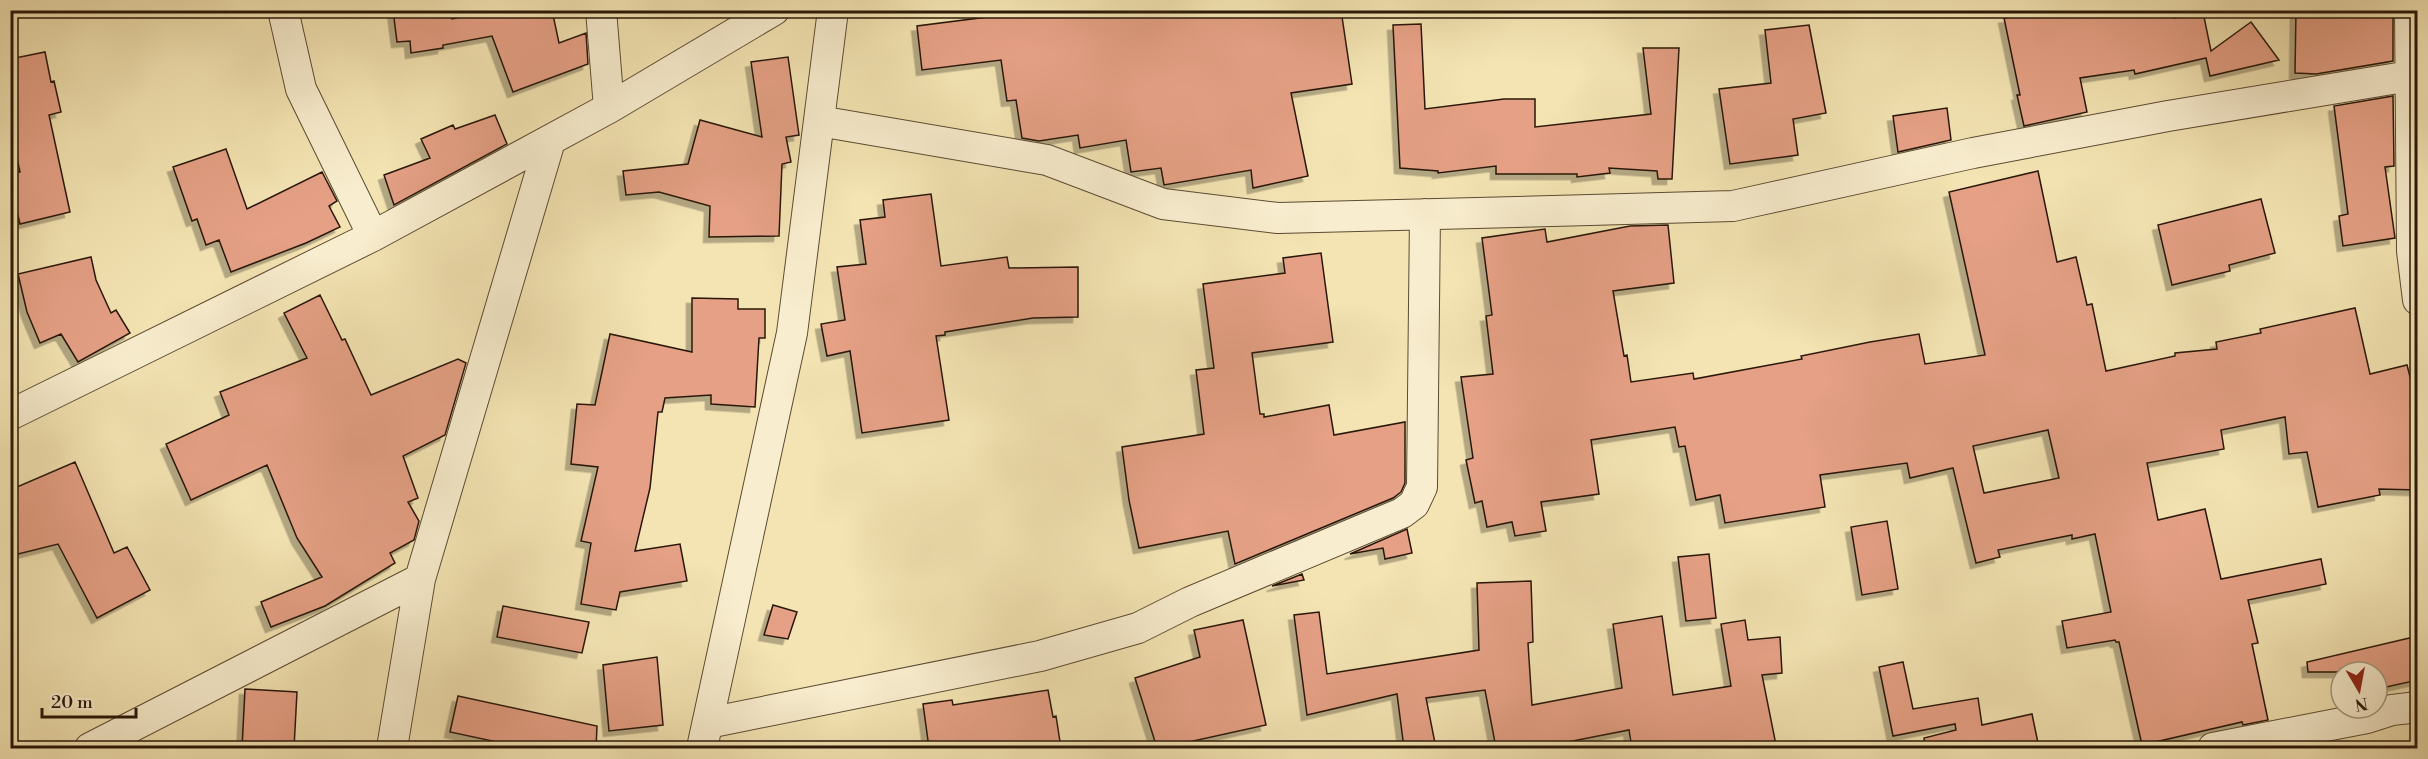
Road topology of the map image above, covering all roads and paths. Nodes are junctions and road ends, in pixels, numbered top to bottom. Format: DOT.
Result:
graph roads {
  1 [pos="283,10"];
  2 [pos="601,10"];
  3 [pos="774,10"];
  4 [pos="833,10"];
  5 [pos="2410,10"];
  6 [pos="2410,76"];
  7 [pos="609,108"];
  8 [pos="819,121"];
  9 [pos="550,141"];
  10 [pos="1425,214"];
  11 [pos="373,236"];
  12 [pos="2418,300"];
  13 [pos="11,413"];
  14 [pos="420,579"];
  15 [pos="2418,707"];
  16 [pos="705,736"];
  17 [pos="90,748"];
  18 [pos="392,748"];
  19 [pos="2213,748"];
  1 -- 11 [label="street"];
  2 -- 7 [label="street"];
  3 -- 7 [label="street"];
  4 -- 8 [label="street"];
  5 -- 6 [label="street"];
  6 -- 10 [label="street"];
  6 -- 12 [label="street"];
  7 -- 9 [label="street"];
  8 -- 10 [label="street"];
  8 -- 16 [label="street"];
  9 -- 11 [label="street"];
  9 -- 14 [label="street"];
  10 -- 16 [label="street"];
  11 -- 13 [label="street"];
  14 -- 17 [label="street"];
  14 -- 18 [label="street"];
  15 -- 19 [label="street"];
}
